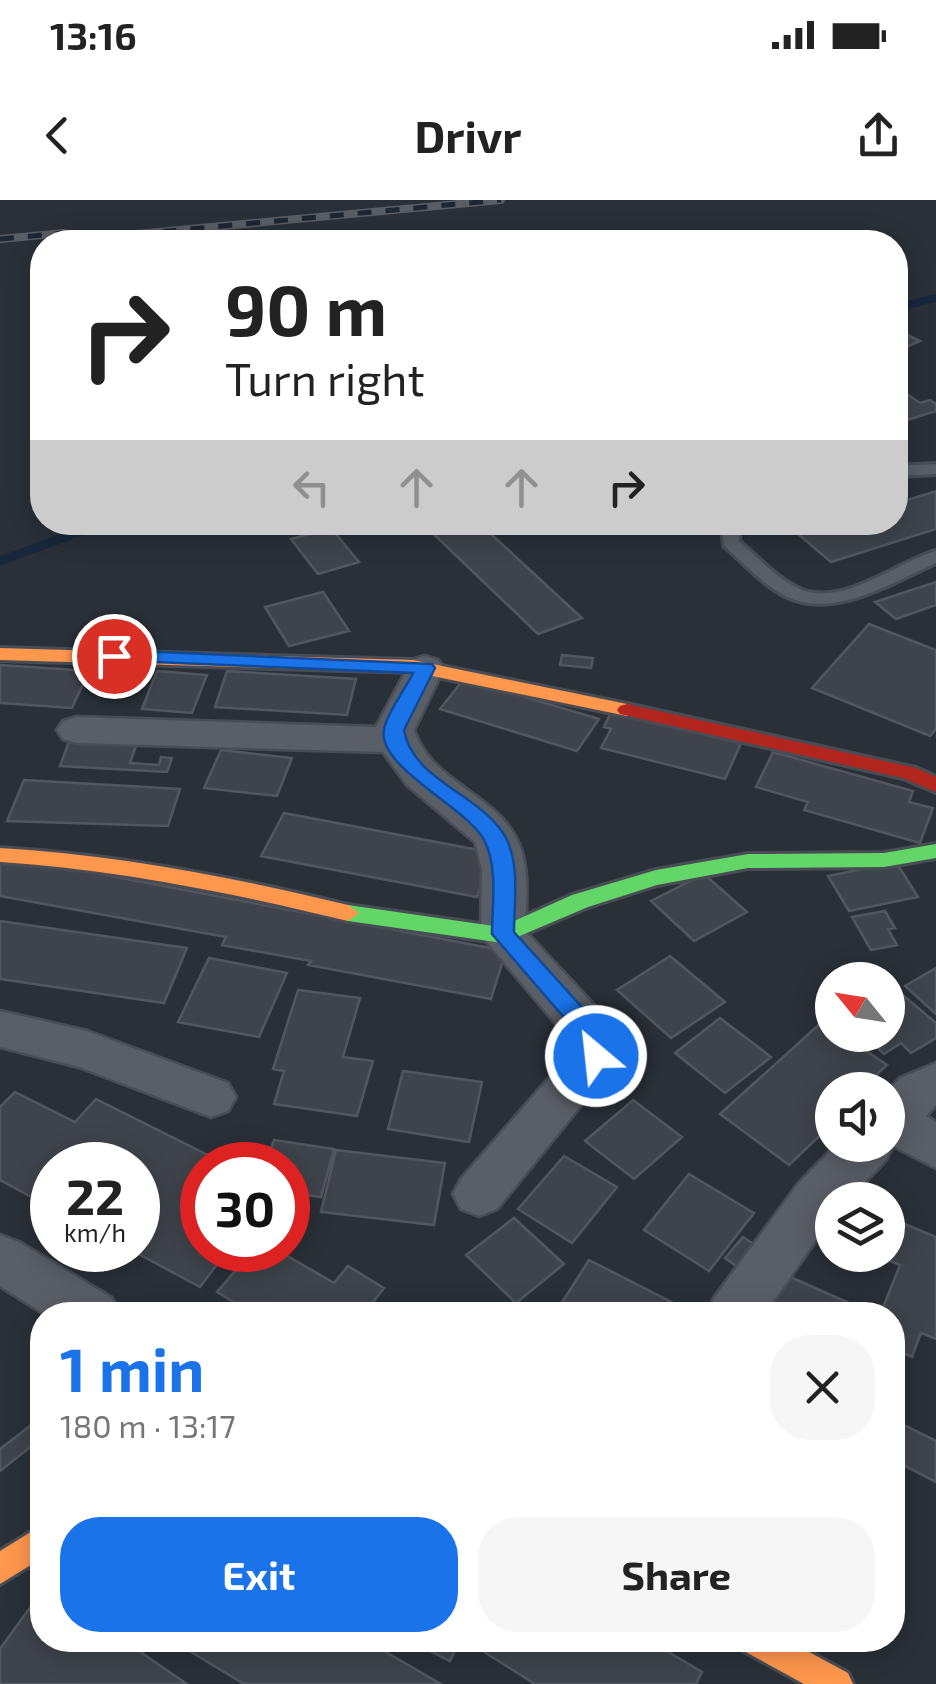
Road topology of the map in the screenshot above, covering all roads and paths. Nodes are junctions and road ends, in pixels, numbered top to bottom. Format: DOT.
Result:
graph roads {
  1 [pos="936,469"];
  2 [pos="908,471"];
  3 [pos="731,535"];
  4 [pos="936,556"];
  5 [pos="0,654"];
  6 [pos="426,668"];
  7 [pos="77,730"];
  8 [pos="396,740"];
  9 [pos="936,785"];
  10 [pos="936,851"];
  11 [pos="0,855"];
  12 [pos="503,934"];
  13 [pos="0,1029"];
  14 [pos="936,1082"];
  15 [pos="210,1096"];
  16 [pos="905,1106"];
  17 [pos="905,1137"];
  18 [pos="936,1147"];
  19 [pos="851,1162"];
  20 [pos="478,1194"];
  21 [pos="0,1258"];
  22 [pos="73,1302"];
  23 [pos="742,1302"];
  24 [pos="30,1548"];
  25 [pos="0,1569"];
  26 [pos="778,1652"];
  27 [pos="838,1684"];
  1 -- 2 [label="lane"];
  3 -- 4 [label="lane"];
  5 -- 6 [label="street"];
  6 -- 8 [label="street"];
  6 -- 9 [label="street"];
  7 -- 8 [label="street"];
  8 -- 12 [label="street"];
  10 -- 12 [label="street"];
  11 -- 12 [label="street"];
  12 -- 20 [label="street"];
  13 -- 15 [label="street"];
  14 -- 16 [label="street"];
  17 -- 18 [label="street"];
  19 -- 23 [label="street"];
  21 -- 22 [label="street"];
  24 -- 25 [label="street"];
  26 -- 27 [label="street"];
}
